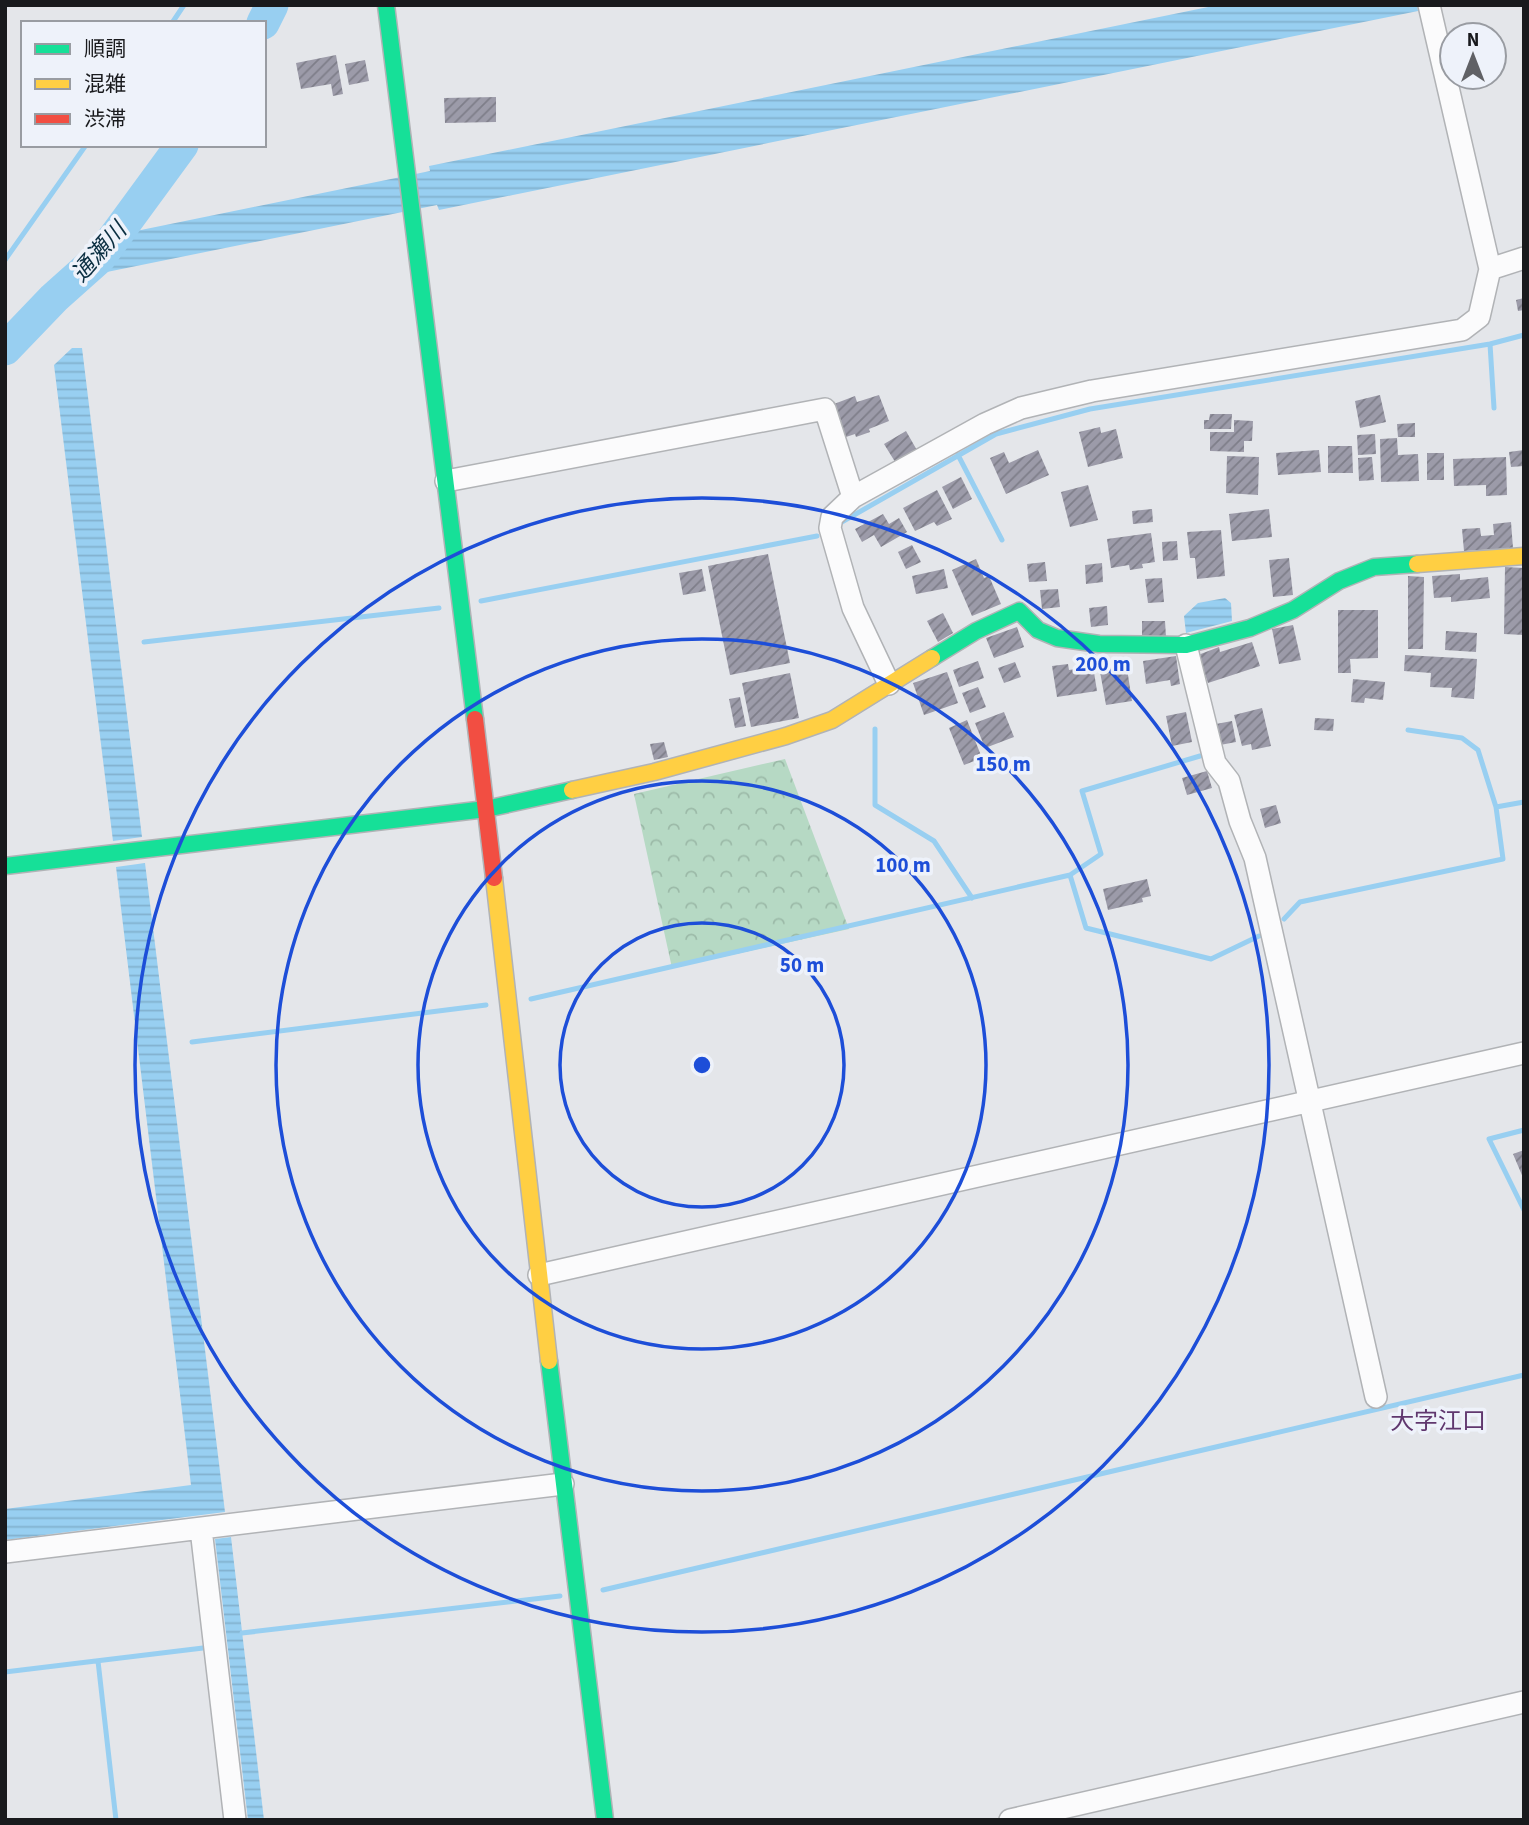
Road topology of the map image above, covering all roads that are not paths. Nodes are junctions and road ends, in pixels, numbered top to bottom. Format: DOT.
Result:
graph roads {
  1 [pos="386,5"];
  2 [pos="1429,5"];
  3 [pos="1524,258"];
  4 [pos="1490,269"];
  5 [pos="446,481"];
  6 [pos="853,497"];
  7 [pos="1524,556"];
  8 [pos="1186,645"];
  9 [pos="889,684"];
  10 [pos="486,809"];
  11 [pos="5,866"];
  12 [pos="1524,1053"];
  13 [pos="1308,1102"];
  14 [pos="539,1275"];
  15 [pos="1376,1397"];
  16 [pos="563,1485"];
  17 [pos="201,1528"];
  18 [pos="5,1552"];
  19 [pos="1524,1702"];
  20 [pos="235,1820"];
  21 [pos="605,1820"];
  22 [pos="1010,1820"];
  1 -- 5 [label="street"];
  2 -- 4 [label="street"];
  3 -- 4 [label="street"];
  4 -- 6 [label="street"];
  5 -- 6 [label="street"];
  5 -- 10 [label="street"];
  6 -- 9 [label="street"];
  7 -- 8 [label="street"];
  8 -- 9 [label="street"];
  8 -- 13 [label="street"];
  9 -- 10 [label="street"];
  10 -- 11 [label="street"];
  10 -- 14 [label="street"];
  12 -- 13 [label="street"];
  13 -- 14 [label="street"];
  13 -- 15 [label="street"];
  14 -- 16 [label="street"];
  16 -- 17 [label="street"];
  16 -- 21 [label="street"];
  17 -- 18 [label="street"];
  17 -- 20 [label="street"];
  19 -- 22 [label="street"];
}
